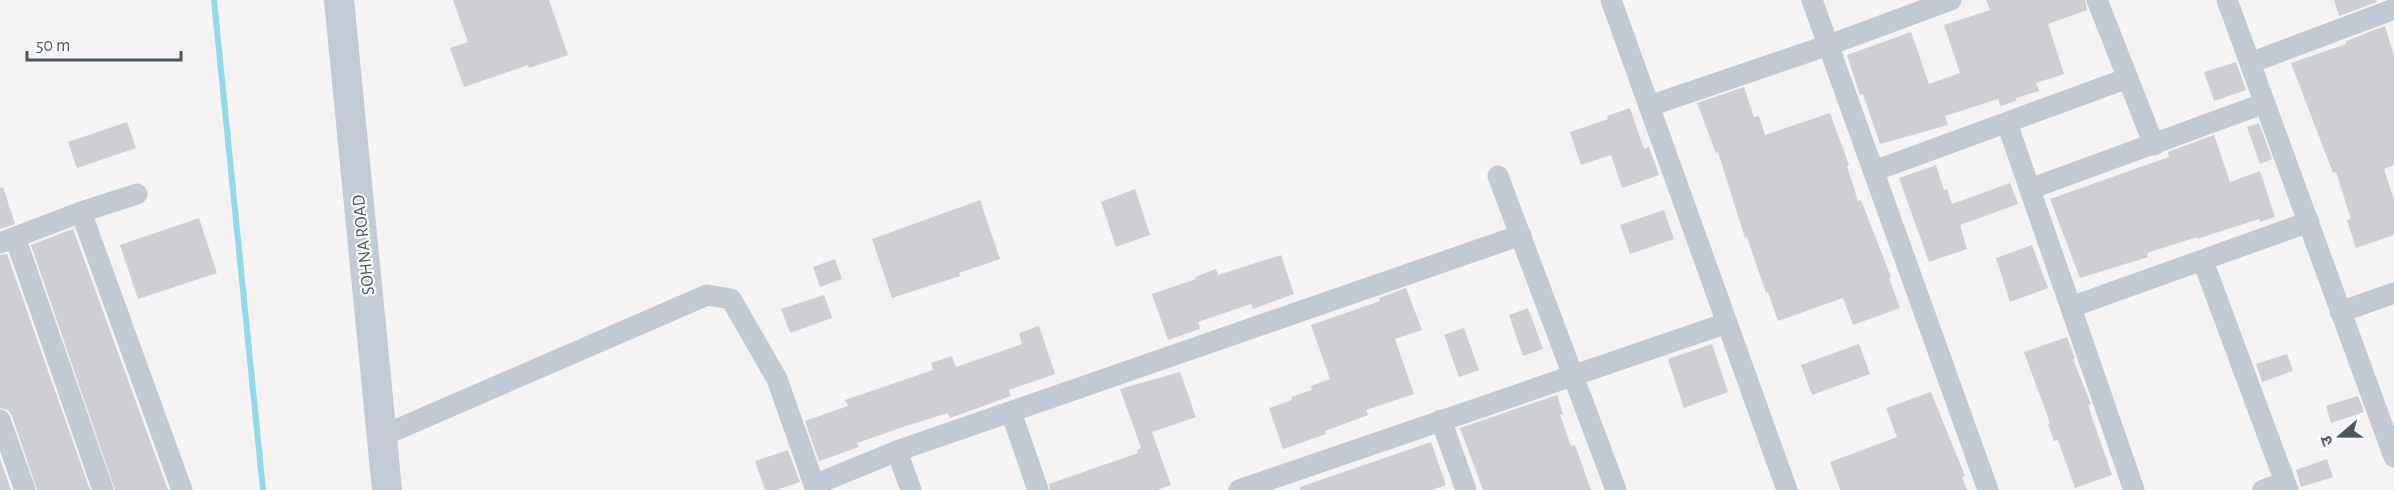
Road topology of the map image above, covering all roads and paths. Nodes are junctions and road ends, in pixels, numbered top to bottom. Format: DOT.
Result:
graph roads {
  1 [pos="339,0"];
  2 [pos="1611,0"];
  3 [pos="1812,0"];
  4 [pos="1951,0"];
  5 [pos="2097,0"];
  6 [pos="2227,0"];
  7 [pos="2394,9"];
  8 [pos="1829,45"];
  9 [pos="2250,63"];
  10 [pos="2128,78"];
  11 [pos="2265,103"];
  12 [pos="1649,106"];
  13 [pos="2007,123"];
  14 [pos="2154,145"];
  15 [pos="1874,171"];
  16 [pos="1498,176"];
  17 [pos="2030,189"];
  18 [pos="137,194"];
  19 [pos="81,212"];
  20 [pos="2309,222"];
  21 [pos="1521,235"];
  22 [pos="8,240"];
  23 [pos="2203,261"];
  24 [pos="2394,293"];
  25 [pos="2071,307"];
  26 [pos="2340,312"];
  27 [pos="1727,323"];
  28 [pos="1573,374"];
  29 [pos="1011,412"];
  30 [pos="0,420"];
  31 [pos="1441,420"];
  32 [pos="382,436"];
  33 [pos="2392,444"];
  34 [pos="897,451"];
  35 [pos="2287,486"];
  36 [pos="815,487"];
  37 [pos="25,490"];
  38 [pos="103,490"];
  39 [pos="182,490"];
  40 [pos="387,490"];
  41 [pos="911,490"];
  42 [pos="1038,490"];
  43 [pos="1239,490"];
  44 [pos="1466,490"];
  45 [pos="1616,490"];
  46 [pos="1787,490"];
  47 [pos="1988,490"];
  48 [pos="2134,490"];
  49 [pos="2263,490"];
  1 -- 32 [label="main road, SOHNA ROAD"];
  2 -- 12 [label="street"];
  3 -- 8 [label="street"];
  4 -- 8 [label="street"];
  5 -- 10 [label="street"];
  6 -- 9 [label="street"];
  7 -- 9 [label="street"];
  8 -- 12 [label="street"];
  8 -- 15 [label="street"];
  9 -- 11 [label="street"];
  10 -- 13 [label="street"];
  10 -- 14 [label="street"];
  11 -- 14 [label="street"];
  11 -- 20 [label="street"];
  12 -- 27 [label="street"];
  13 -- 15 [label="street"];
  13 -- 17 [label="street"];
  14 -- 17 [label="street"];
  15 -- 47 [label="street"];
  16 -- 21 [label="street"];
  17 -- 25 [label="street"];
  18 -- 19 [label="street"];
  19 -- 22 [label="street"];
  19 -- 39 [label="street"];
  20 -- 23 [label="street"];
  20 -- 26 [label="street"];
  21 -- 28 [label="street"];
  21 -- 29 [label="street"];
  22 -- 38 [label="street"];
  23 -- 25 [label="street"];
  23 -- 35 [label="street"];
  24 -- 26 [label="street"];
  25 -- 48 [label="street"];
  26 -- 33 [label="street"];
  27 -- 28 [label="street"];
  27 -- 46 [label="street"];
  28 -- 31 [label="street"];
  28 -- 45 [label="street"];
  29 -- 34 [label="street"];
  29 -- 42 [label="street"];
  30 -- 37 [label="street"];
  31 -- 43 [label="street"];
  31 -- 44 [label="street"];
  32 -- 36 [label="street"];
  32 -- 40 [label="main road, SOHNA ROAD"];
  34 -- 36 [label="street"];
  34 -- 41 [label="street"];
  35 -- 49 [label="street"];
}
